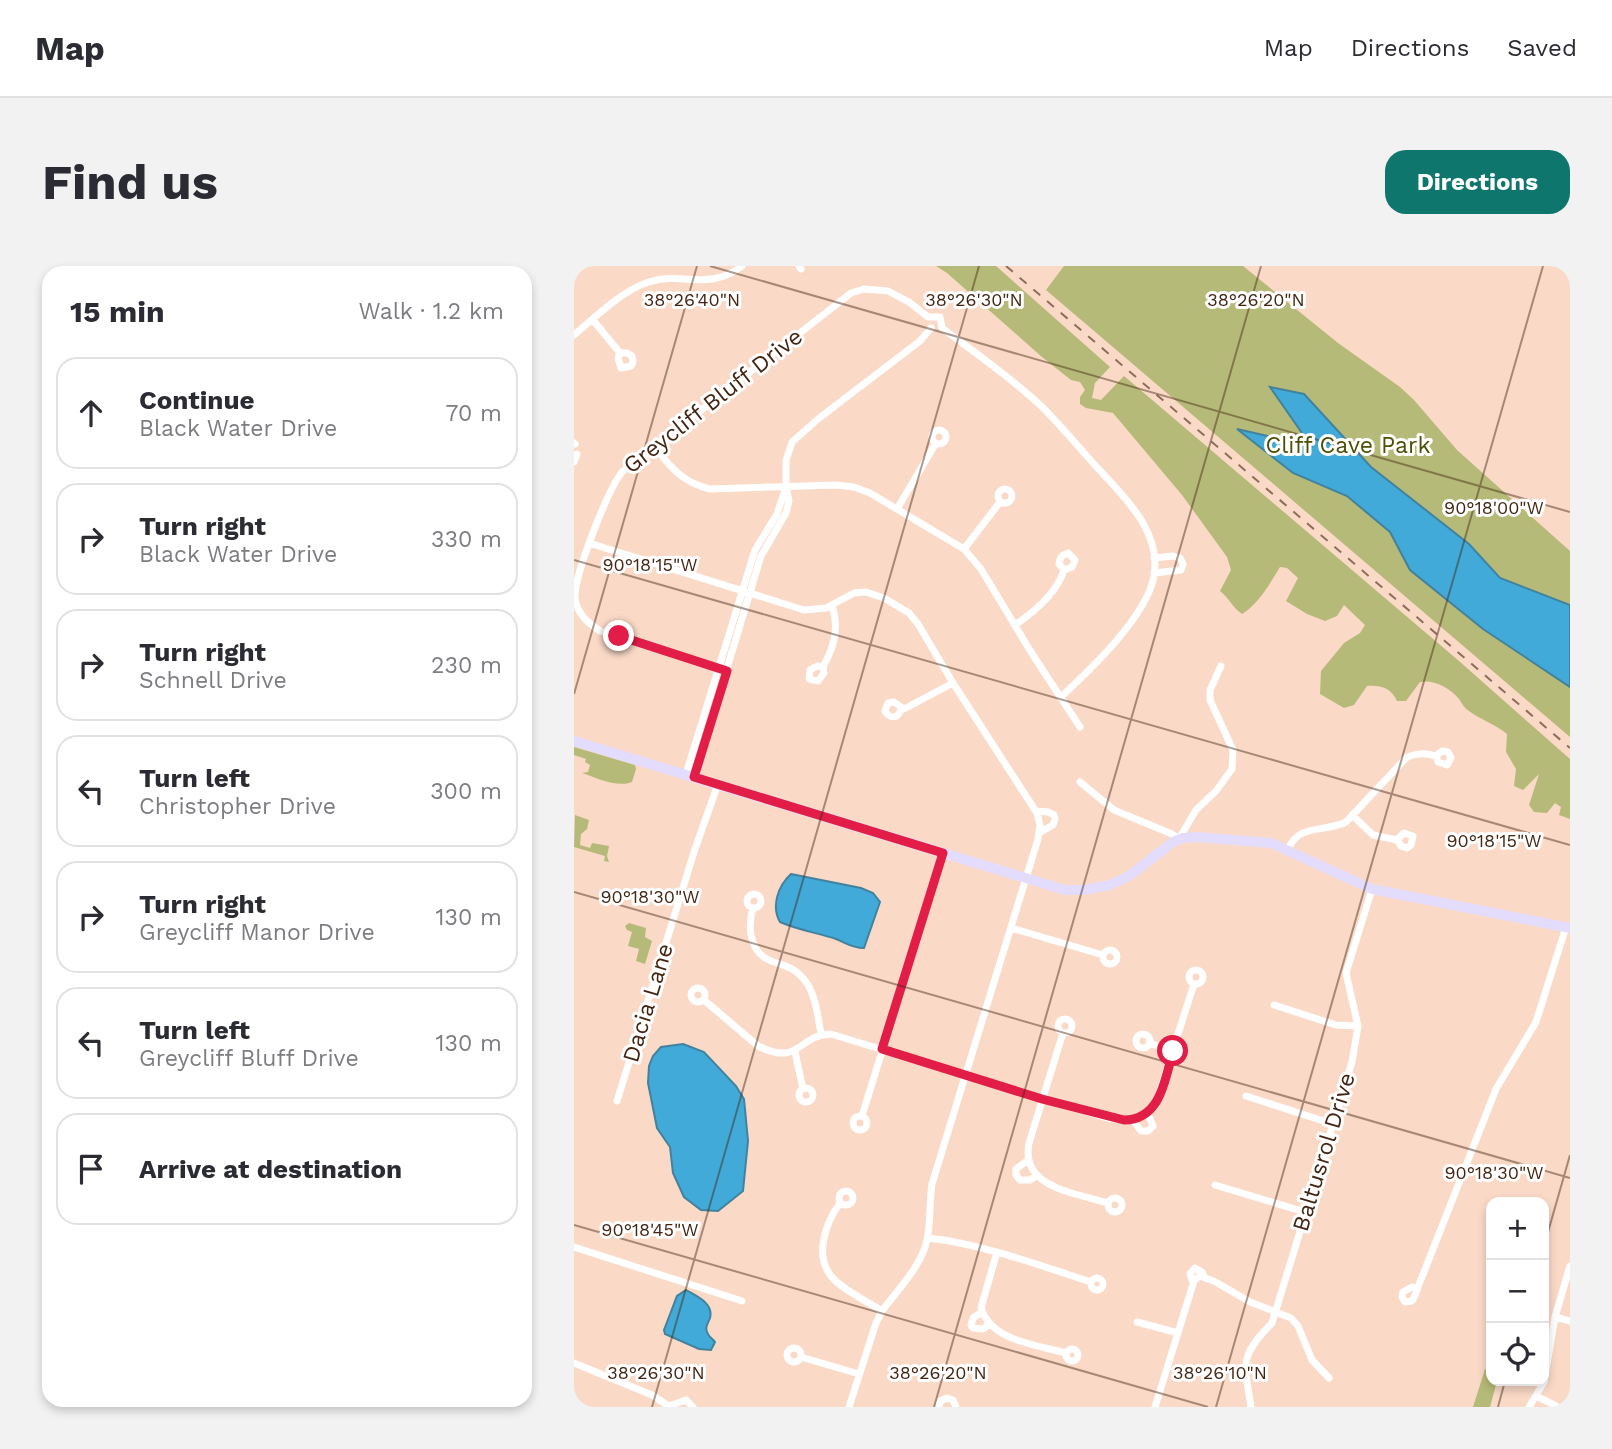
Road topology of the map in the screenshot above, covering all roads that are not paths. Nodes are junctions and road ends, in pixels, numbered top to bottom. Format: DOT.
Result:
graph roads {
  1 [pos="742,266"];
  2 [pos="928,317"];
  3 [pos="593,320"];
  4 [pos="930,328"];
  5 [pos="942,328"];
  6 [pos="574,335"];
  7 [pos="620,353"];
  8 [pos="936,443"];
  9 [pos="654,446"];
  10 [pos="786,486"];
  11 [pos="1000,502"];
  12 [pos="897,509"];
  13 [pos="589,543"];
  14 [pos="964,549"];
  15 [pos="1154,558"];
  16 [pos="1064,570"];
  17 [pos="1154,573"];
  18 [pos="747,591"];
  19 [pos="575,602"];
  20 [pos="832,606"];
  21 [pos="577,617"];
  22 [pos="1015,625"];
  23 [pos="1221,666"];
  24 [pos="823,667"];
  25 [pos="723,669"];
  26 [pos="953,683"];
  27 [pos="1061,697"];
  28 [pos="902,709"];
  29 [pos="1080,727"];
  30 [pos="574,741"];
  31 [pos="1436,756"];
  32 [pos="690,775"];
  33 [pos="1080,782"];
  34 [pos="718,785"];
  35 [pos="1036,811"];
  36 [pos="1352,815"];
  37 [pos="1039,833"];
  38 [pos="1179,839"];
  39 [pos="1397,840"];
  40 [pos="1288,850"];
  41 [pos="943,853"];
  42 [pos="1026,879"];
  43 [pos="1372,889"];
  44 [pos="753,908"];
  45 [pos="1011,928"];
  46 [pos="1568,928"];
  47 [pos="1103,955"];
  48 [pos="1194,984"];
  49 [pos="704,1000"];
  50 [pos="1274,1005"];
  51 [pos="1358,1026"];
  52 [pos="1063,1033"];
  53 [pos="821,1034"];
  54 [pos="1149,1043"];
  55 [pos="882,1049"];
  56 [pos="1173,1051"];
  57 [pos="794,1052"];
  58 [pos="965,1075"];
  59 [pos="803,1089"];
  60 [pos="1246,1096"];
  61 [pos="1042,1099"];
  62 [pos="617,1101"];
  63 [pos="1148,1114"];
  64 [pos="862,1116"];
  65 [pos="1133,1120"];
  66 [pos="1333,1124"];
  67 [pos="1027,1161"];
  68 [pos="1036,1176"];
  69 [pos="1215,1185"];
  70 [pos="841,1203"];
  71 [pos="1108,1203"];
  72 [pos="1305,1212"];
  73 [pos="928,1238"];
  74 [pos="574,1247"];
  75 [pos="997,1252"];
  76 [pos="1570,1266"];
  77 [pos="1091,1282"];
  78 [pos="1416,1288"];
  79 [pos="742,1301"];
  80 [pos="882,1311"];
  81 [pos="982,1312"];
  82 [pos="1275,1312"];
  83 [pos="1555,1317"];
  84 [pos="1570,1321"];
  85 [pos="1137,1322"];
  86 [pos="989,1324"];
  87 [pos="1178,1333"];
  88 [pos="1066,1353"];
  89 [pos="801,1357"];
  90 [pos="574,1363"];
  91 [pos="859,1374"];
  92 [pos="1329,1378"];
  93 [pos="1536,1396"];
  94 [pos="669,1407"];
  95 [pos="694,1407"];
  96 [pos="849,1407"];
  97 [pos="939,1407"];
  98 [pos="956,1407"];
  99 [pos="1155,1407"];
  100 [pos="1251,1407"];
  101 [pos="1529,1407"];
  102 [pos="1558,1407"];
  1 -- 3 [label="street"];
  2 -- 4 [label="street"];
  2 -- 5 [label="street, Greycliff Bluff Drive"];
  2 -- 9 [label="street, Greycliff Bluff Drive"];
  3 -- 6 [label="street"];
  3 -- 7 [label="street"];
  4 -- 5 [label="street"];
  4 -- 10 [label="street"];
  5 -- 15 [label="street, Greycliff Bluff Drive"];
  8 -- 12 [label="street"];
  9 -- 10 [label="street"];
  9 -- 13 [label="street, Greycliff Bluff Drive"];
  10 -- 12 [label="street"];
  10 -- 18 [label="street"];
  11 -- 14 [label="street"];
  12 -- 14 [label="street"];
  13 -- 18 [label="street"];
  13 -- 19 [label="street, Greycliff Bluff Drive"];
  14 -- 22 [label="street"];
  15 -- 17 [label="street, Greycliff Bluff Drive"];
  15 -- 17 [label="street"];
  16 -- 22 [label="street"];
  17 -- 27 [label="street, Greycliff Bluff Drive"];
  18 -- 20 [label="street"];
  18 -- 25 [label="street"];
  19 -- 21 [label="street, Greycliff Bluff Drive"];
  20 -- 24 [label="street"];
  20 -- 26 [label="street"];
  21 -- 25 [label="street, Greycliff Bluff Drive"];
  22 -- 27 [label="street"];
  23 -- 38 [label="street"];
  25 -- 32 [label="street"];
  26 -- 28 [label="street"];
  26 -- 35 [label="street"];
  27 -- 29 [label="street"];
  30 -- 32 [label="street"];
  31 -- 36 [label="street"];
  32 -- 34 [label="street"];
  33 -- 38 [label="street"];
  34 -- 41 [label="street"];
  34 -- 62 [label="street, Dacia Lane"];
  35 -- 37 [label="street"];
  35 -- 37 [label="street"];
  36 -- 39 [label="street"];
  36 -- 40 [label="street"];
  37 -- 42 [label="street"];
  38 -- 40 [label="street"];
  38 -- 42 [label="street"];
  40 -- 43 [label="street"];
  41 -- 42 [label="street"];
  41 -- 55 [label="street"];
  42 -- 45 [label="street"];
  43 -- 46 [label="street"];
  43 -- 51 [label="street, Baltusrol Drive"];
  44 -- 53 [label="street"];
  45 -- 47 [label="street"];
  45 -- 58 [label="street"];
  46 -- 78 [label="street"];
  48 -- 56 [label="street"];
  49 -- 57 [label="street"];
  50 -- 51 [label="street"];
  51 -- 66 [label="street, Baltusrol Drive"];
  52 -- 61 [label="street"];
  53 -- 55 [label="street"];
  53 -- 57 [label="street"];
  54 -- 56 [label="street"];
  55 -- 58 [label="street"];
  55 -- 64 [label="street"];
  56 -- 63 [label="street"];
  57 -- 59 [label="street"];
  58 -- 61 [label="street"];
  58 -- 73 [label="street"];
  60 -- 66 [label="street"];
  61 -- 65 [label="street"];
  61 -- 67 [label="street"];
  63 -- 65 [label="street"];
  63 -- 65 [label="street"];
  66 -- 72 [label="street, Baltusrol Drive"];
  67 -- 68 [label="street"];
  67 -- 68 [label="street"];
  68 -- 71 [label="street"];
  69 -- 72 [label="street"];
  70 -- 80 [label="street"];
  72 -- 82 [label="street, Baltusrol Drive"];
  73 -- 75 [label="street"];
  73 -- 80 [label="street"];
  74 -- 79 [label="street"];
  75 -- 77 [label="street"];
  75 -- 81 [label="street"];
  76 -- 83 [label="street"];
  80 -- 91 [label="street"];
  81 -- 86 [label="street"];
  81 -- 86 [label="street"];
  82 -- 87 [label="street"];
  82 -- 92 [label="street"];
  82 -- 100 [label="street, Baltusrol Drive"];
  83 -- 84 [label="street"];
  83 -- 93 [label="street"];
  85 -- 87 [label="street"];
  86 -- 88 [label="street"];
  87 -- 99 [label="street"];
  89 -- 91 [label="street"];
  90 -- 94 [label="street"];
  91 -- 96 [label="street"];
  93 -- 101 [label="street"];
  93 -- 102 [label="street"];
  94 -- 95 [label="street"];
  97 -- 98 [label="street"];
}
